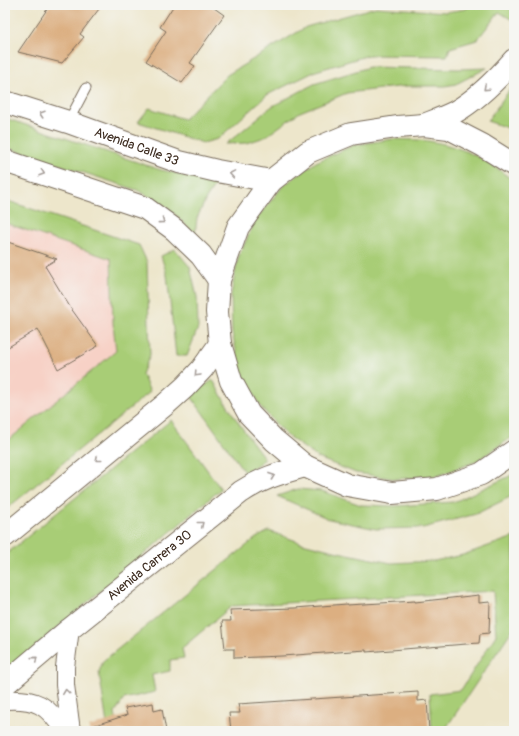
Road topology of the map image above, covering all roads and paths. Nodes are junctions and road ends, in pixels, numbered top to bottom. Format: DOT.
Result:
graph roads {
  1 [pos="514,60"];
  2 [pos="86,88"];
  3 [pos="5,102"];
  4 [pos="68,122"];
  5 [pos="424,125"];
  6 [pos="5,161"];
  7 [pos="514,165"];
  8 [pos="270,181"];
  9 [pos="220,280"];
  10 [pos="220,344"];
  11 [pos="514,451"];
  12 [pos="305,466"];
  13 [pos="5,536"];
  14 [pos="70,629"];
  15 [pos="5,684"];
  16 [pos="5,700"];
  17 [pos="64,731"];
  18 [pos="71,731"];
  1 -- 5 [label="main road, one-way"];
  2 -- 4 [label="lane"];
  4 -- 3 [label="main road, Avenida Calle 33, one-way"];
  8 -- 4 [label="main road, Avenida Calle 33, one-way"];
  5 -- 7 [label="main road"];
  5 -- 8 [label="main road"];
  6 -- 9 [label="main road, one-way"];
  8 -- 9 [label="main road"];
  9 -- 10 [label="main road"];
  10 -- 12 [label="main road"];
  10 -- 13 [label="main road, one-way"];
  11 -- 12 [label="main road"];
  14 -- 12 [label="main road, Avenida Carrera 30, one-way"];
  15 -- 14 [label="main road, Avenida Carrera 30, one-way"];
  18 -- 14 [label="street, one-way"];
  16 -- 17 [label="street"];
}
